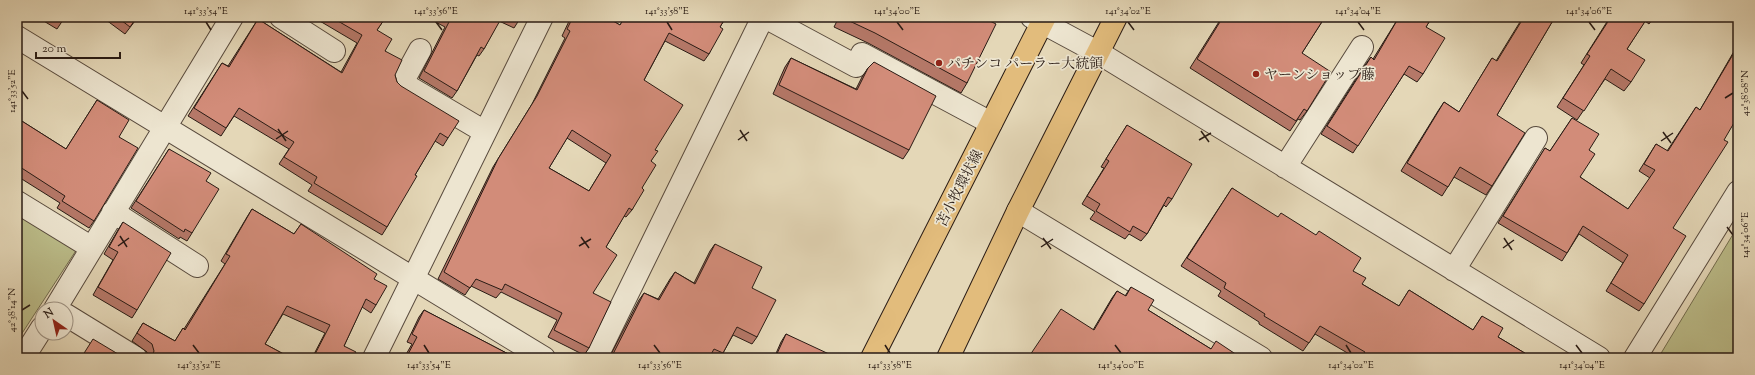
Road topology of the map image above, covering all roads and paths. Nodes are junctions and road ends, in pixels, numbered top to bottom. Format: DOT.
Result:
graph roads {
  1 [pos="232,17"];
  2 [pos="281,17"];
  3 [pos="542,17"];
  4 [pos="764,17"];
  5 [pos="1116,17"];
  6 [pos="1040,19"];
  7 [pos="17,37"];
  8 [pos="1362,47"];
  9 [pos="420,50"];
  10 [pos="334,51"];
  11 [pos="1099,53"];
  12 [pos="991,123"];
  13 [pos="164,127"];
  14 [pos="485,132"];
  15 [pos="1536,138"];
  16 [pos="1285,167"];
  17 [pos="1738,192"];
  18 [pos="17,202"];
  19 [pos="1018,211"];
  20 [pos="113,212"];
  21 [pos="92,248"];
  22 [pos="198,266"];
  23 [pos="1454,270"];
  24 [pos="412,278"];
  25 [pos="63,301"];
  26 [pos="74,320"];
  27 [pos="34,341"];
  28 [pos="23,358"];
  29 [pos="136,358"];
  30 [pos="374,358"];
  31 [pos="544,358"];
  32 [pos="596,358"];
  33 [pos="872,358"];
  34 [pos="948,358"];
  35 [pos="1261,358"];
  36 [pos="1599,358"];
  37 [pos="1635,358"];
  1 -- 13 [label="street"];
  2 -- 10 [label="street"];
  3 -- 14 [label="street"];
  4 -- 12 [label="street"];
  4 -- 32 [label="street"];
  5 -- 11 [label="main road"];
  6 -- 11 [label="street"];
  6 -- 12 [label="main road, 苫小牧環状線"];
  7 -- 13 [label="street"];
  8 -- 16 [label="street"];
  9 -- 14 [label="street"];
  11 -- 16 [label="street"];
  11 -- 19 [label="main road"];
  12 -- 33 [label="main road, 苫小牧環状線"];
  13 -- 20 [label="street"];
  13 -- 24 [label="street"];
  14 -- 24 [label="street"];
  15 -- 23 [label="street"];
  16 -- 23 [label="street"];
  17 -- 37 [label="street"];
  18 -- 21 [label="street"];
  19 -- 34 [label="main road"];
  19 -- 35 [label="street"];
  20 -- 21 [label="street"];
  20 -- 22 [label="street"];
  21 -- 25 [label="street"];
  23 -- 36 [label="street"];
  24 -- 30 [label="street"];
  24 -- 31 [label="street"];
  26 -- 29 [label="street"];
  27 -- 28 [label="street"];
}
